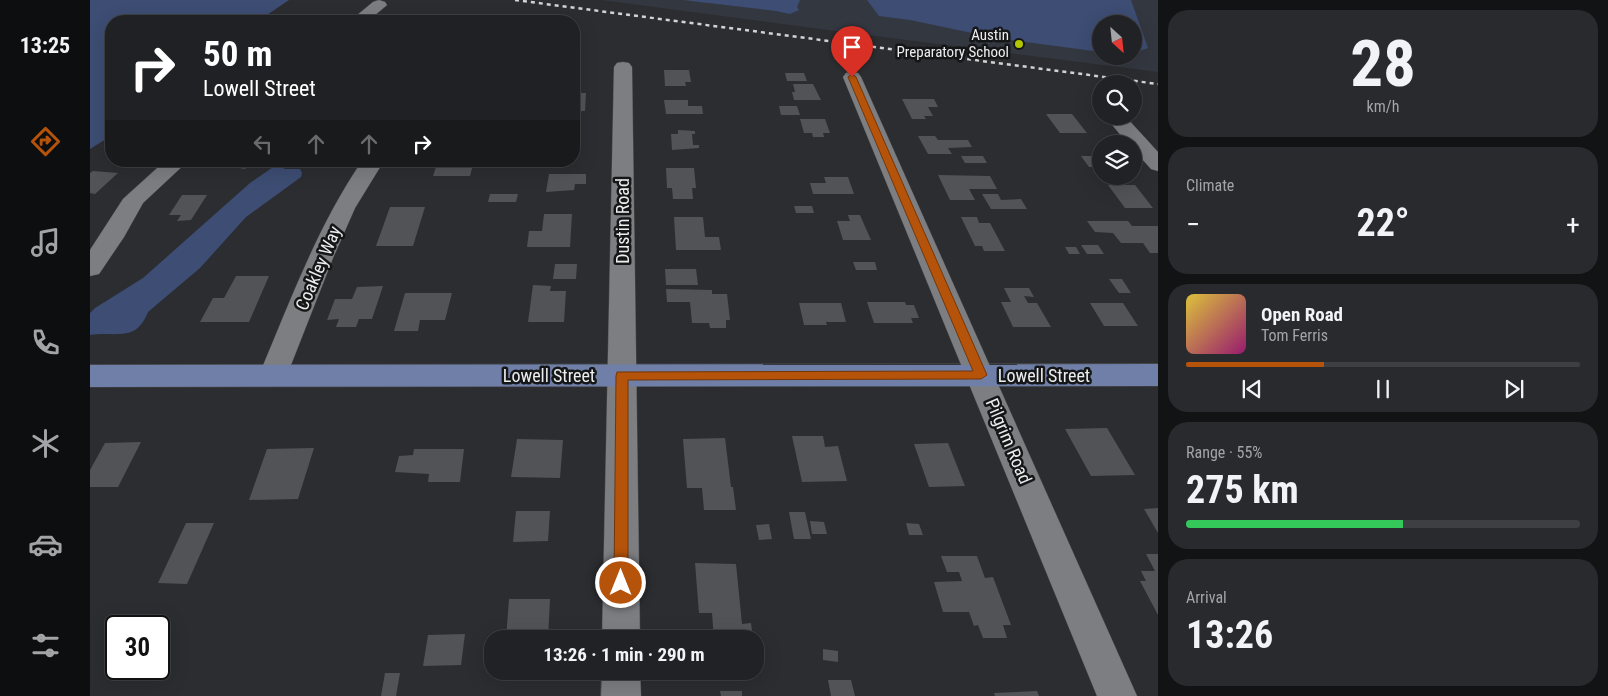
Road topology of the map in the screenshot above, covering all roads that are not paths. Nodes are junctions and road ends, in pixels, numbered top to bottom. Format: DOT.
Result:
graph roads {
  1 [pos="379,5"];
  2 [pos="366,15"];
  3 [pos="623,67"];
  4 [pos="852,77"];
  5 [pos="1123,125"];
  6 [pos="1158,165"];
  7 [pos="171,167"];
  8 [pos="369,167"];
  9 [pos="90,268"];
  10 [pos="273,375"];
  11 [pos="981,375"];
  12 [pos="1158,375"];
  13 [pos="90,376"];
  14 [pos="622,376"];
  15 [pos="621,630"];
  16 [pos="621,680"];
  17 [pos="620,696"];
  18 [pos="1117,696"];
  1 -- 2 [label="street"];
  3 -- 14 [label="street, Dustin Road"];
  4 -- 11 [label="street, Pilgrim Road"];
  5 -- 6 [label="street"];
  7 -- 9 [label="street"];
  8 -- 10 [label="street, Coakley Way"];
  10 -- 13 [label="main road, Lowell Street"];
  10 -- 14 [label="main road, Lowell Street"];
  11 -- 12 [label="main road, Lowell Street"];
  11 -- 14 [label="main road, Lowell Street"];
  11 -- 18 [label="street, Pilgrim Road"];
  14 -- 15 [label="street, Dustin Road"];
  16 -- 17 [label="street"];
}
